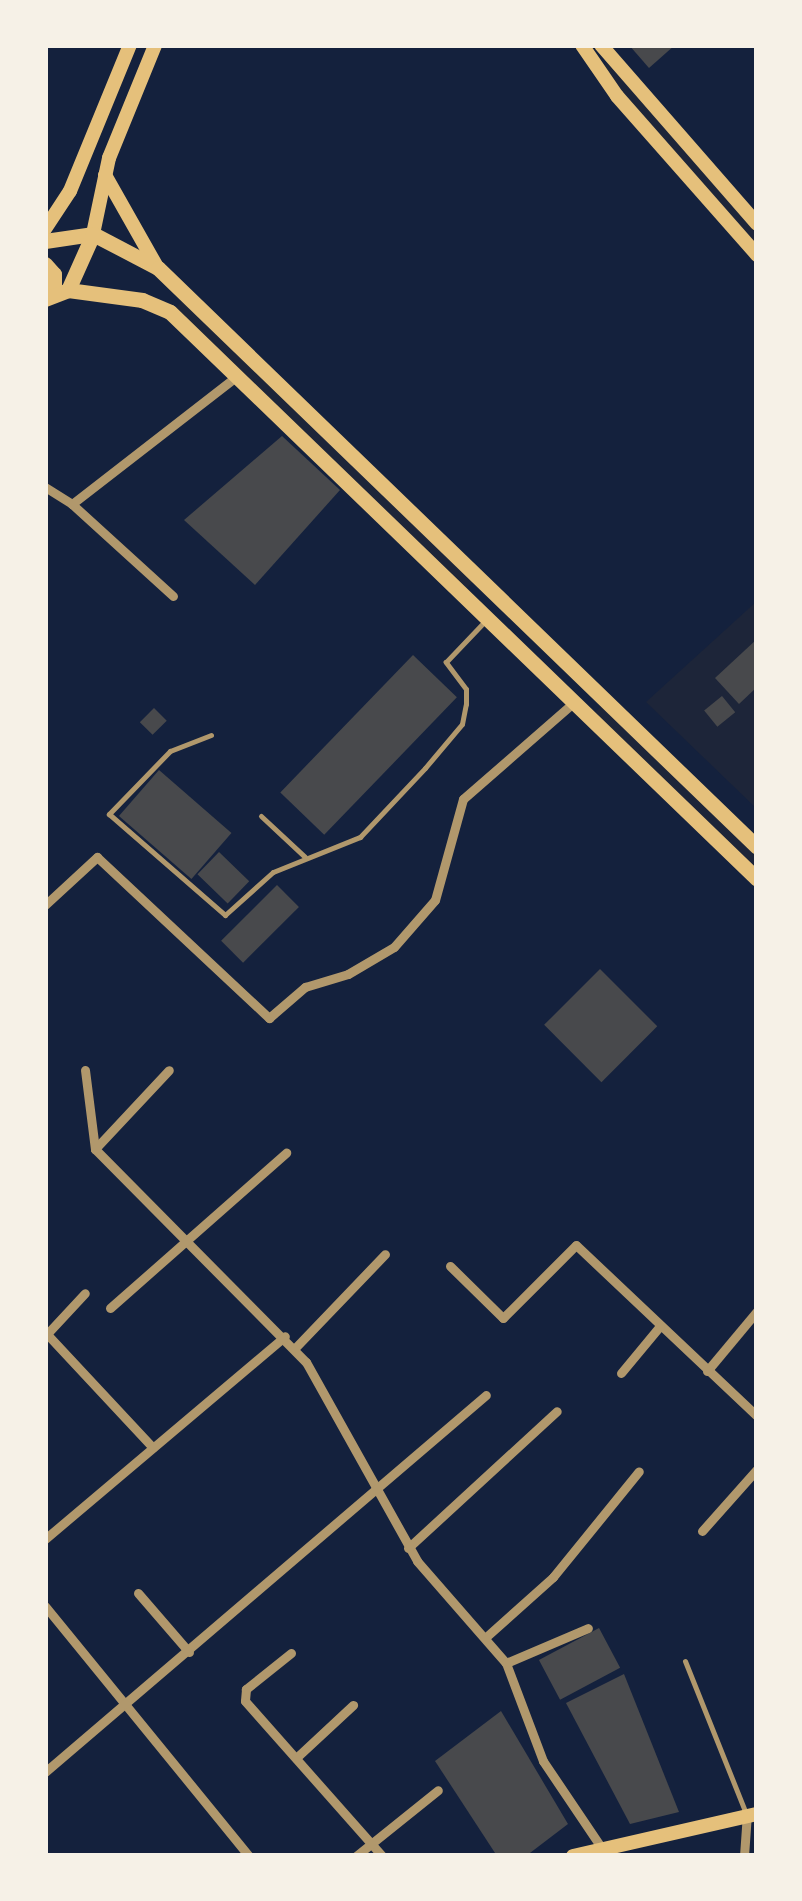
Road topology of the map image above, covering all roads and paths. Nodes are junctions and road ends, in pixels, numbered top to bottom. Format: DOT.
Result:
graph roads {
  1 [pos="130,45"];
  2 [pos="156,45"];
  3 [pos="582,45"];
  4 [pos="601,45"];
  5 [pos="614,59"];
  6 [pos="598,71"];
  7 [pos="105,175"];
  8 [pos="757,224"];
  9 [pos="45,229"];
  10 [pos="93,234"];
  11 [pos="45,241"];
  12 [pos="757,255"];
  13 [pos="45,264"];
  14 [pos="158,268"];
  15 [pos="56,294"];
  16 [pos="237,376"];
  17 [pos="45,487"];
  18 [pos="72,504"];
  19 [pos="173,596"];
  20 [pos="506,601"];
  21 [pos="488,618"];
  22 [pos="590,684"];
  23 [pos="574,701"];
  24 [pos="211,735"];
  25 [pos="262,816"];
  26 [pos="757,847"];
  27 [pos="305,856"];
  28 [pos="757,879"];
  29 [pos="45,905"];
  30 [pos="85,1070"];
  31 [pos="170,1070"];
  32 [pos="95,1149"];
  33 [pos="286,1153"];
  34 [pos="188,1241"];
  35 [pos="385,1254"];
  36 [pos="450,1266"];
  37 [pos="85,1294"];
  38 [pos="110,1308"];
  39 [pos="757,1311"];
  40 [pos="659,1327"];
  41 [pos="46,1334"];
  42 [pos="285,1336"];
  43 [pos="295,1348"];
  44 [pos="708,1371"];
  45 [pos="621,1373"];
  46 [pos="486,1394"];
  47 [pos="557,1411"];
  48 [pos="757,1416"];
  49 [pos="153,1448"];
  50 [pos="757,1469"];
  51 [pos="639,1471"];
  52 [pos="374,1490"];
  53 [pos="702,1531"];
  54 [pos="45,1539"];
  55 [pos="408,1548"];
  56 [pos="138,1592"];
  57 [pos="45,1606"];
  58 [pos="588,1628"];
  59 [pos="486,1638"];
  60 [pos="189,1652"];
  61 [pos="292,1653"];
  62 [pos="685,1661"];
  63 [pos="506,1663"];
  64 [pos="353,1705"];
  65 [pos="126,1706"];
  66 [pos="296,1758"];
  67 [pos="45,1772"];
  68 [pos="438,1790"];
  69 [pos="752,1816"];
  70 [pos="371,1844"];
  71 [pos="603,1850"];
  72 [pos="249,1856"];
  73 [pos="356,1856"];
  74 [pos="382,1856"];
  75 [pos="573,1856"];
  76 [pos="744,1856"];
  1 -- 9 [label="main road"];
  2 -- 7 [label="main road"];
  3 -- 6 [label="main road"];
  4 -- 5 [label="main road"];
  5 -- 6 [label="main road"];
  5 -- 8 [label="main road"];
  6 -- 12 [label="main road"];
  7 -- 10 [label="main road"];
  7 -- 14 [label="main road"];
  10 -- 11 [label="main road"];
  10 -- 14 [label="main road"];
  10 -- 15 [label="main road"];
  13 -- 15 [label="main road"];
  14 -- 20 [label="main road"];
  15 -- 16 [label="main road"];
  16 -- 18 [label="street"];
  16 -- 21 [label="main road"];
  17 -- 18 [label="street"];
  18 -- 19 [label="street"];
  20 -- 21 [label="main road"];
  20 -- 22 [label="main road"];
  21 -- 23 [label="main road"];
  21 -- 27 [label="lane"];
  22 -- 23 [label="main road"];
  22 -- 26 [label="main road"];
  23 -- 28 [label="main road"];
  23 -- 29 [label="street"];
  24 -- 27 [label="lane"];
  25 -- 27 [label="lane"];
  30 -- 32 [label="street"];
  31 -- 32 [label="street"];
  32 -- 34 [label="street"];
  33 -- 34 [label="street"];
  34 -- 38 [label="street"];
  34 -- 42 [label="street"];
  35 -- 43 [label="street"];
  36 -- 40 [label="street"];
  37 -- 41 [label="street"];
  39 -- 44 [label="street"];
  40 -- 44 [label="street"];
  40 -- 45 [label="street"];
  41 -- 49 [label="street"];
  42 -- 43 [label="street"];
  42 -- 49 [label="street"];
  43 -- 52 [label="street"];
  44 -- 48 [label="street"];
  46 -- 52 [label="street"];
  47 -- 55 [label="street"];
  49 -- 54 [label="street"];
  50 -- 53 [label="street"];
  51 -- 59 [label="street"];
  52 -- 55 [label="street"];
  52 -- 60 [label="street"];
  55 -- 59 [label="street"];
  56 -- 60 [label="street"];
  57 -- 65 [label="street"];
  58 -- 63 [label="street"];
  59 -- 63 [label="street"];
  60 -- 65 [label="street"];
  61 -- 66 [label="street"];
  62 -- 69 [label="lane"];
  63 -- 71 [label="street"];
  64 -- 66 [label="street"];
  65 -- 67 [label="street"];
  65 -- 72 [label="street"];
  66 -- 70 [label="street"];
  68 -- 70 [label="street"];
  69 -- 71 [label="main road"];
  69 -- 76 [label="street"];
  70 -- 73 [label="street"];
  70 -- 74 [label="street"];
  71 -- 75 [label="main road"];
}
